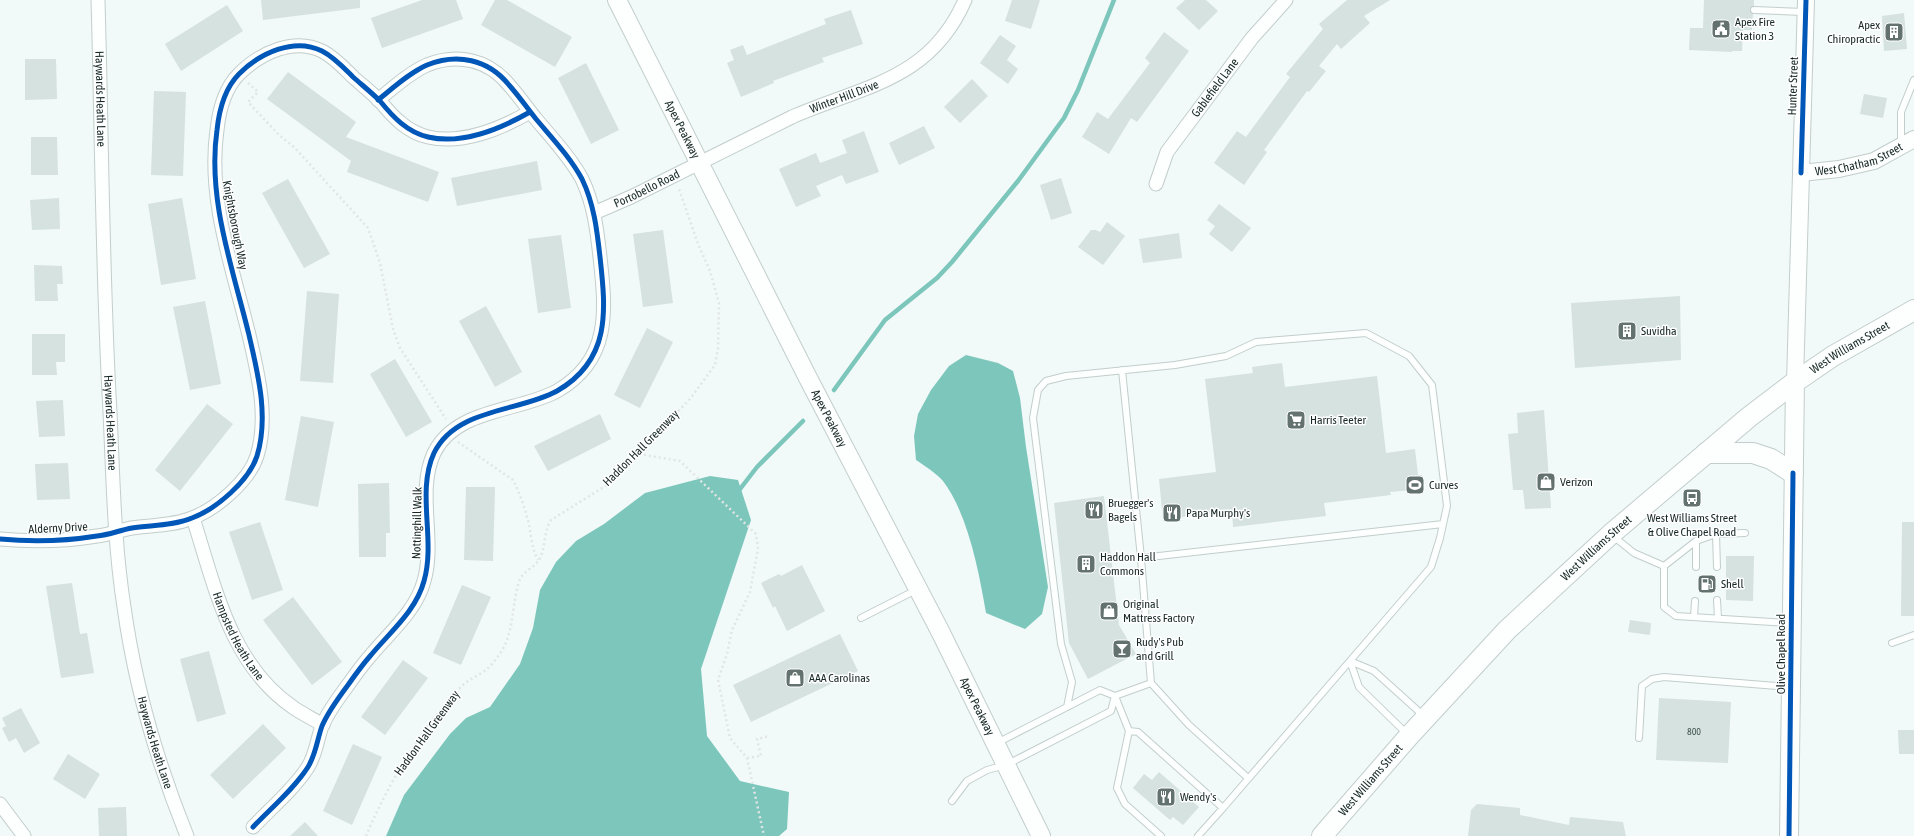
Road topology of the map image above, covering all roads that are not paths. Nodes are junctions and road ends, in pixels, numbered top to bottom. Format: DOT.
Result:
graph roads {
  1 [pos="98,0"];
  2 [pos="617,0"];
  3 [pos="965,0"];
  4 [pos="1286,0"];
  5 [pos="1806,6"];
  6 [pos="1754,10"];
  7 [pos="1914,80"];
  8 [pos="378,100"];
  9 [pos="530,112"];
  10 [pos="1908,143"];
  11 [pos="698,163"];
  12 [pos="1801,173"];
  13 [pos="1156,184"];
  14 [pos="594,213"];
  15 [pos="1914,310"];
  16 [pos="1122,370"];
  17 [pos="1795,382"];
  18 [pos="1706,453"];
  19 [pos="1793,473"];
  20 [pos="193,518"];
  21 [pos="1443,524"];
  22 [pos="116,531"];
  23 [pos="1745,533"];
  24 [pos="1611,534"];
  25 [pos="1716,534"];
  26 [pos="0,539"];
  27 [pos="1696,541"];
  28 [pos="1141,558"];
  29 [pos="1664,566"];
  30 [pos="1696,567"];
  31 [pos="1717,567"];
  32 [pos="918,589"];
  33 [pos="1717,600"];
  34 [pos="1695,601"];
  35 [pos="1694,617"];
  36 [pos="861,618"];
  37 [pos="1718,618"];
  38 [pos="1791,623"];
  39 [pos="1914,635"];
  40 [pos="1892,643"];
  41 [pos="1350,661"];
  42 [pos="1151,683"];
  43 [pos="1790,687"];
  44 [pos="1115,696"];
  45 [pos="1067,707"];
  46 [pos="1426,718"];
  47 [pos="323,725"];
  48 [pos="1129,731"];
  49 [pos="1409,736"];
  50 [pos="1638,738"];
  51 [pos="995,744"];
  52 [pos="1006,765"];
  53 [pos="1248,778"];
  54 [pos="952,801"];
  55 [pos="0,804"];
  56 [pos="1222,808"];
  57 [pos="253,827"];
  58 [pos="1327,833"];
  59 [pos="24,836"];
  60 [pos="187,836"];
  61 [pos="1041,836"];
  62 [pos="1161,836"];
  63 [pos="1198,836"];
  64 [pos="1789,836"];
  1 -- 22 [label="street, Haywards Heath Lane"];
  2 -- 11 [label="main road, Apex Peakway"];
  3 -- 11 [label="street, Winter Hill Drive"];
  4 -- 13 [label="street, Gablefield Lane"];
  5 -- 6 [label="lane"];
  5 -- 12 [label="street, Hunter Street"];
  7 -- 10 [label="lane"];
  8 -- 9 [label="street, Knightsborough Way"];
  8 -- 9 [label="street"];
  8 -- 20 [label="street, Knightsborough Way"];
  9 -- 14 [label="street"];
  10 -- 12 [label="street, West Chatham Street"];
  11 -- 14 [label="street, Portobello Road"];
  11 -- 32 [label="main road, Apex Peakway"];
  12 -- 17 [label="street, Hunter Street"];
  14 -- 47 [label="street, Nottinghill Walk"];
  15 -- 17 [label="main road, West Williams Street"];
  16 -- 21 [label="lane"];
  16 -- 28 [label="lane"];
  16 -- 45 [label="lane"];
  17 -- 18 [label="main road, West Williams Street"];
  17 -- 19 [label="main road, Olive Chapel Road"];
  18 -- 19 [label="main road"];
  18 -- 24 [label="main road, West Williams Street"];
  19 -- 38 [label="main road, Olive Chapel Road"];
  20 -- 22 [label="street, Knightsborough Way"];
  20 -- 47 [label="street, Hampsted Heath Lane"];
  21 -- 28 [label="lane"];
  21 -- 41 [label="lane"];
  22 -- 26 [label="street, Alderny Drive"];
  22 -- 60 [label="street, Haywards Heath Lane"];
  23 -- 25 [label="lane"];
  24 -- 29 [label="lane"];
  24 -- 46 [label="main road, West Williams Street"];
  25 -- 27 [label="lane"];
  25 -- 31 [label="lane"];
  27 -- 29 [label="lane"];
  27 -- 30 [label="lane"];
  28 -- 42 [label="lane"];
  29 -- 35 [label="lane"];
  32 -- 36 [label="lane"];
  32 -- 51 [label="main road, Apex Peakway"];
  33 -- 37 [label="lane"];
  34 -- 35 [label="lane"];
  35 -- 37 [label="lane"];
  37 -- 38 [label="lane"];
  38 -- 43 [label="main road, Olive Chapel Road"];
  39 -- 40 [label="lane"];
  41 -- 46 [label="lane"];
  41 -- 49 [label="lane"];
  41 -- 53 [label="lane"];
  42 -- 44 [label="lane"];
  42 -- 53 [label="lane"];
  43 -- 50 [label="lane"];
  43 -- 64 [label="main road, Olive Chapel Road"];
  44 -- 45 [label="lane"];
  44 -- 48 [label="lane"];
  44 -- 52 [label="lane"];
  45 -- 51 [label="lane"];
  46 -- 49 [label="main road, West Williams Street"];
  47 -- 57 [label="street, Nottinghill Walk"];
  48 -- 56 [label="lane"];
  48 -- 62 [label="lane"];
  49 -- 58 [label="main road, West Williams Street"];
  51 -- 52 [label="main road, Apex Peakway"];
  52 -- 54 [label="lane"];
  52 -- 61 [label="main road, Apex Peakway"];
  53 -- 56 [label="lane"];
  55 -- 59 [label="street"];
  56 -- 63 [label="lane"];
}
